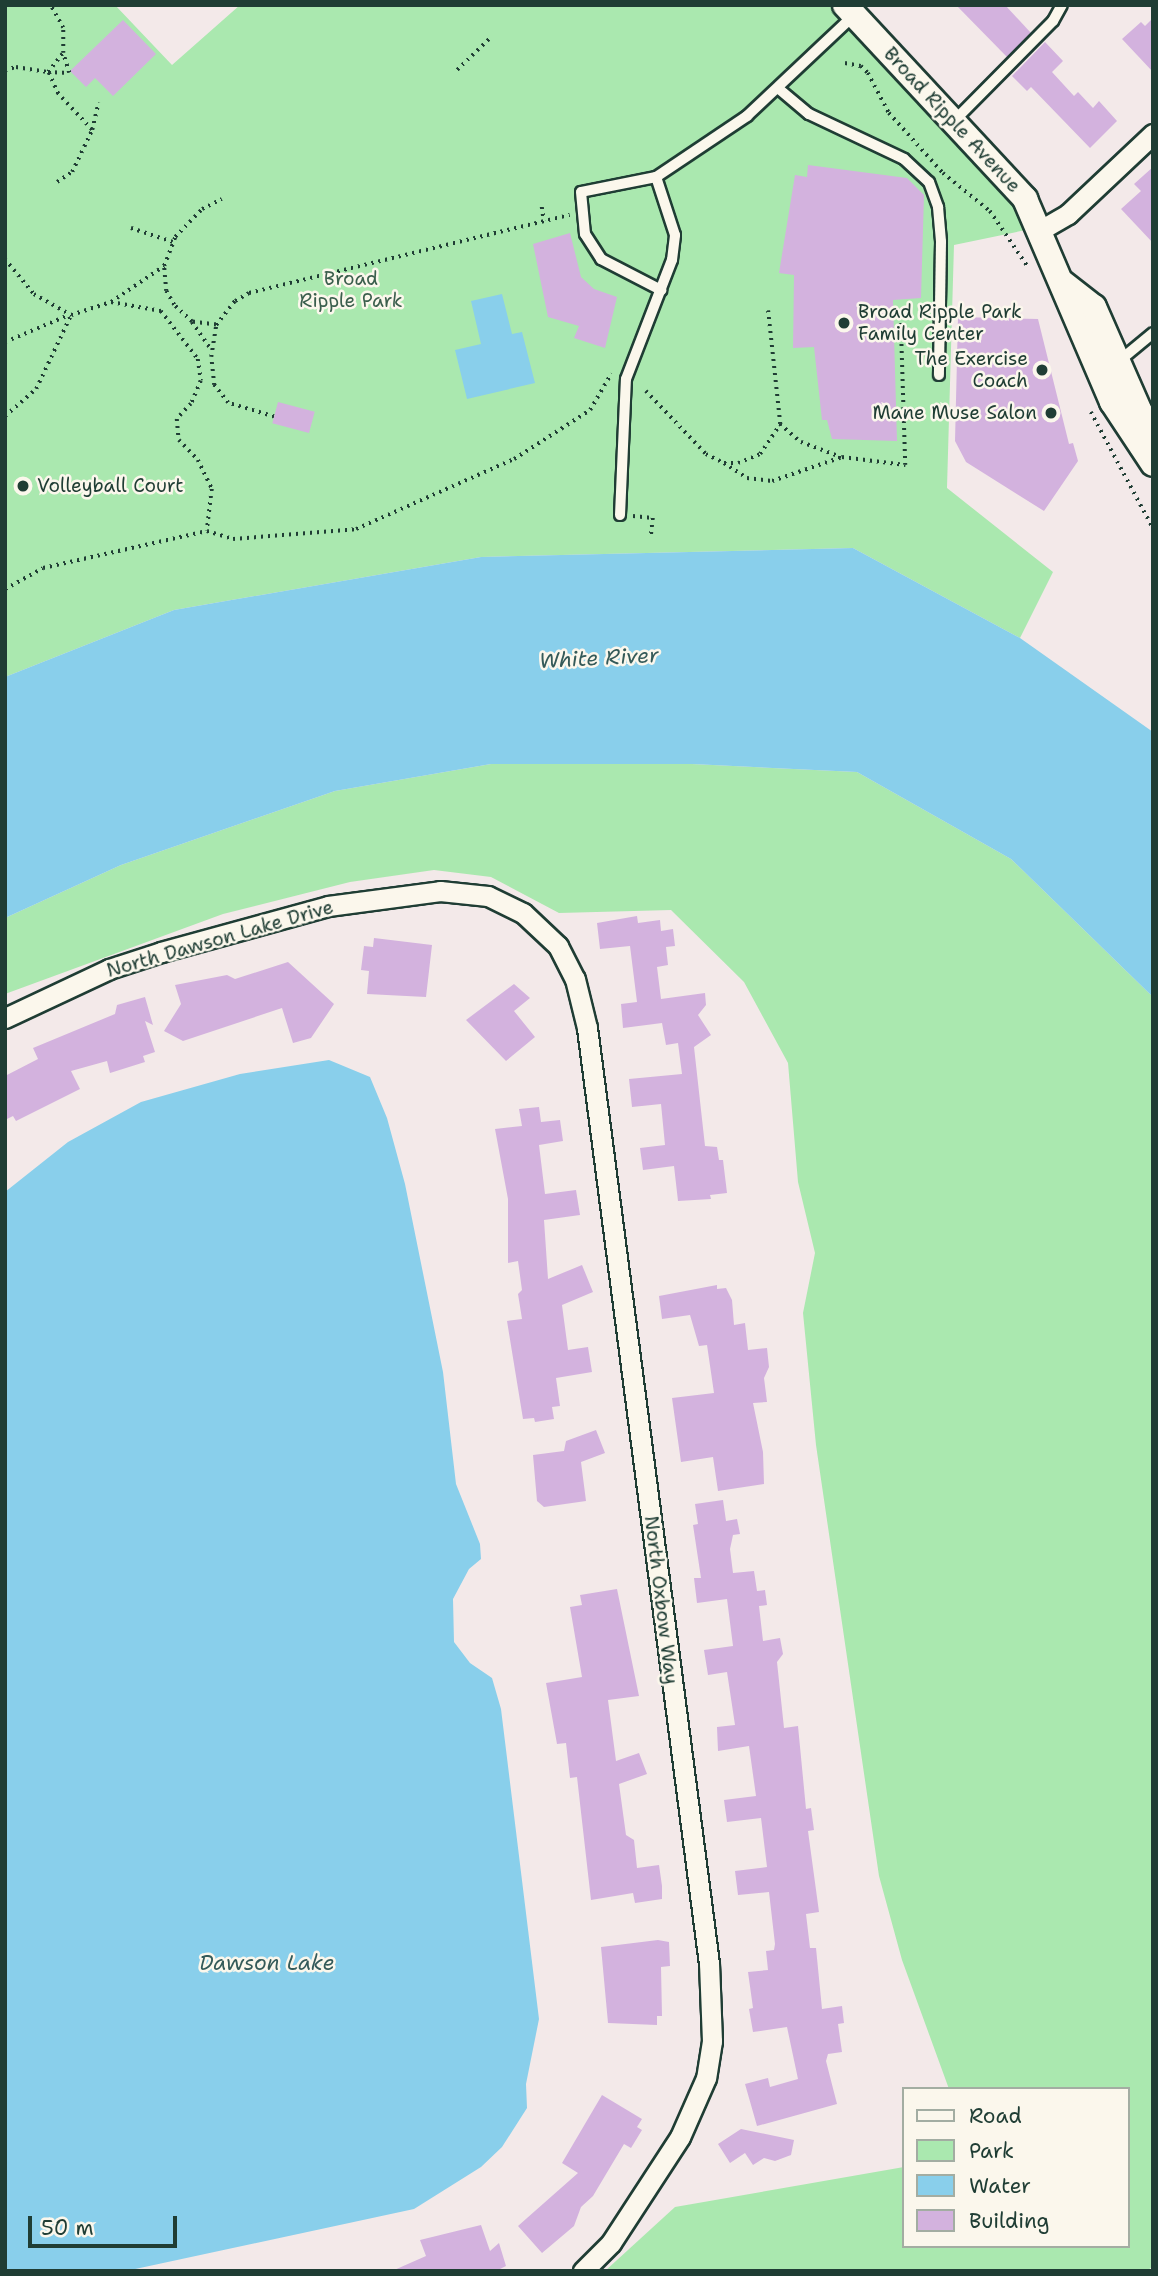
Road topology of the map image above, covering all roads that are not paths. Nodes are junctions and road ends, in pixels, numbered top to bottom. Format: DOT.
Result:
graph roads {
  1 [pos="1062,5"];
  2 [pos="855,9"];
  3 [pos="779,89"];
  4 [pos="954,121"];
  5 [pos="1153,134"];
  6 [pos="656,177"];
  7 [pos="1037,232"];
  8 [pos="1063,282"];
  9 [pos="661,290"];
  10 [pos="1153,333"];
  11 [pos="1118,362"];
  12 [pos="939,375"];
  13 [pos="1148,455"];
  14 [pos="620,515"];
  15 [pos="523,913"];
  16 [pos="5,1017"];
  17 [pos="583,2271"];
  1 -- 4 [label="lane"];
  2 -- 3 [label="lane"];
  2 -- 4 [label="street, Broad Ripple Avenue"];
  3 -- 6 [label="lane"];
  3 -- 12 [label="lane"];
  4 -- 7 [label="street, Broad Ripple Avenue"];
  5 -- 7 [label="street"];
  6 -- 9 [label="lane"];
  6 -- 9 [label="lane"];
  7 -- 8 [label="street, Broad Ripple Avenue"];
  8 -- 11 [label="street, Broad Ripple Avenue"];
  8 -- 13 [label="street, Broad Ripple Avenue"];
  9 -- 14 [label="lane"];
  10 -- 11 [label="lane"];
  11 -- 13 [label="street, Broad Ripple Avenue"];
  15 -- 16 [label="street, North Dawson Lake Drive"];
  15 -- 17 [label="street, North Oxbow Way"];
}
